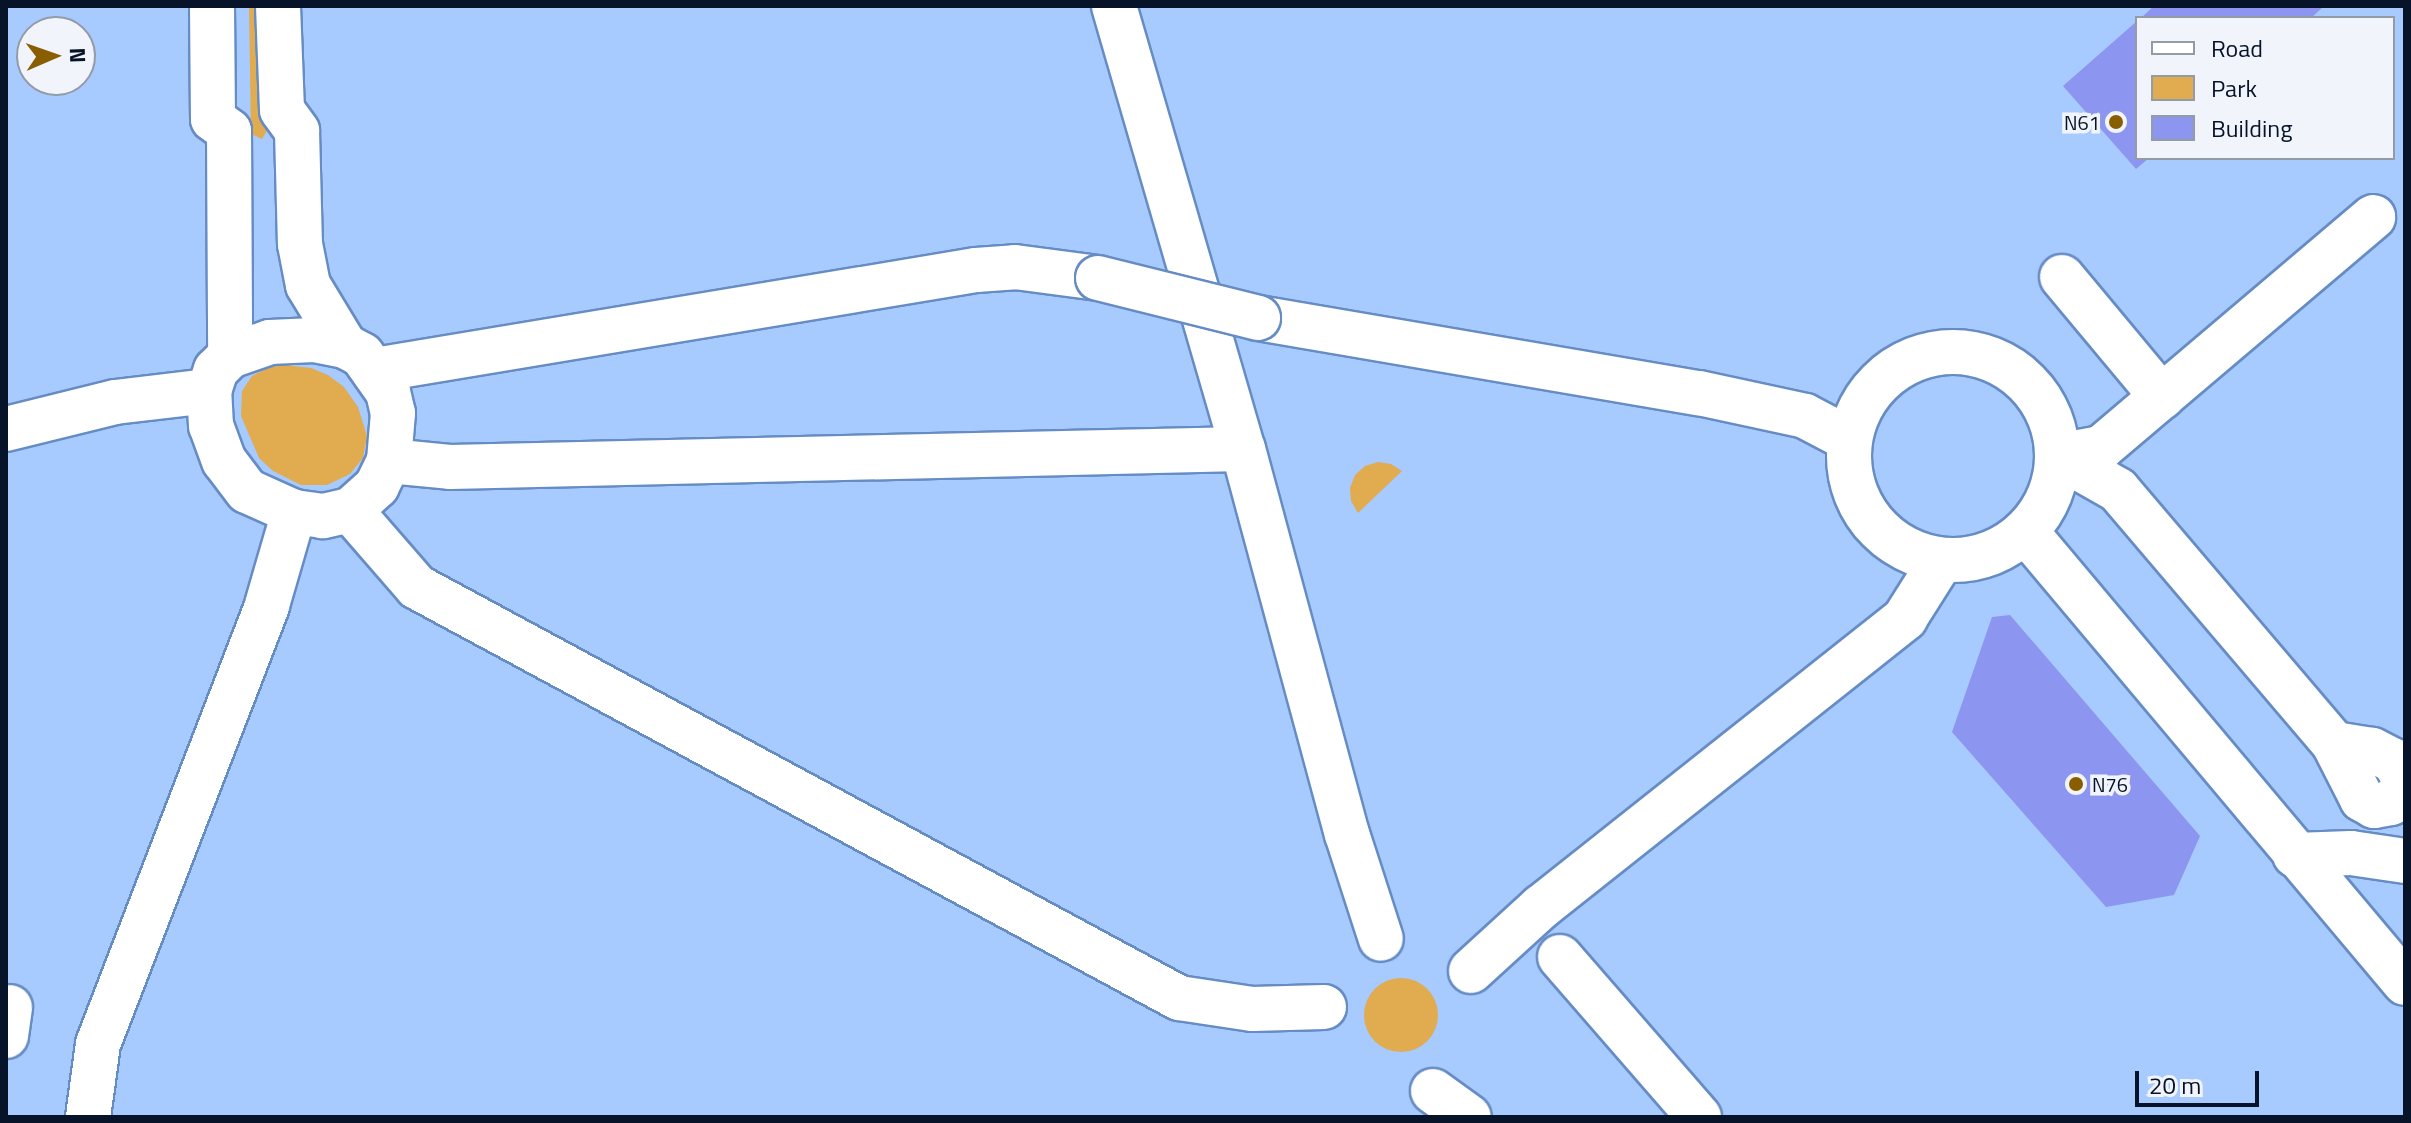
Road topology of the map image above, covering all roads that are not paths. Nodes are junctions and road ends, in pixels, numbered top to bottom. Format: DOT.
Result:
graph roads {
  1 [pos="212,6"];
  2 [pos="240,6"];
  3 [pos="278,6"];
  4 [pos="306,6"];
  5 [pos="1114,6"];
  6 [pos="229,131"];
  7 [pos="297,131"];
  8 [pos="2373,217"];
  9 [pos="2062,277"];
  10 [pos="360,358"];
  11 [pos="219,374"];
  12 [pos="2162,397"];
  13 [pos="6,429"];
  14 [pos="1849,439"];
  15 [pos="1243,449"];
  16 [pos="2058,456"];
  17 [pos="389,461"];
  18 [pos="350,510"];
  19 [pos="294,512"];
  20 [pos="2026,532"];
  21 [pos="1941,561"];
  22 [pos="2334,744"];
  23 [pos="2295,855"];
  24 [pos="2405,861"];
  25 [pos="1381,939"];
  26 [pos="1560,957"];
  27 [pos="1471,971"];
  28 [pos="2405,983"];
  29 [pos="1324,1007"];
  30 [pos="1433,1091"];
  31 [pos="88,1117"];
  32 [pos="1469,1117"];
  33 [pos="1699,1117"];
  1 -- 6 [label="lane"];
  2 -- 6 [label="lane"];
  3 -- 7 [label="lane"];
  4 -- 7 [label="lane"];
  5 -- 15 [label="lane"];
  6 -- 11 [label="lane"];
  7 -- 10 [label="lane"];
  8 -- 12 [label="lane"];
  9 -- 12 [label="lane"];
  10 -- 11 [label="lane"];
  10 -- 14 [label="lane, bridge"];
  10 -- 17 [label="lane"];
  11 -- 13 [label="lane"];
  11 -- 19 [label="lane"];
  12 -- 16 [label="lane"];
  14 -- 16 [label="lane"];
  14 -- 21 [label="lane"];
  15 -- 17 [label="lane"];
  15 -- 25 [label="lane"];
  16 -- 20 [label="lane"];
  16 -- 22 [label="lane"];
  17 -- 18 [label="lane"];
  18 -- 19 [label="lane"];
  18 -- 29 [label="lane"];
  19 -- 31 [label="lane"];
  20 -- 21 [label="lane"];
  20 -- 23 [label="lane"];
  21 -- 27 [label="lane"];
  23 -- 24 [label="lane"];
  23 -- 28 [label="lane"];
  26 -- 33 [label="lane"];
  30 -- 32 [label="lane"];
}
